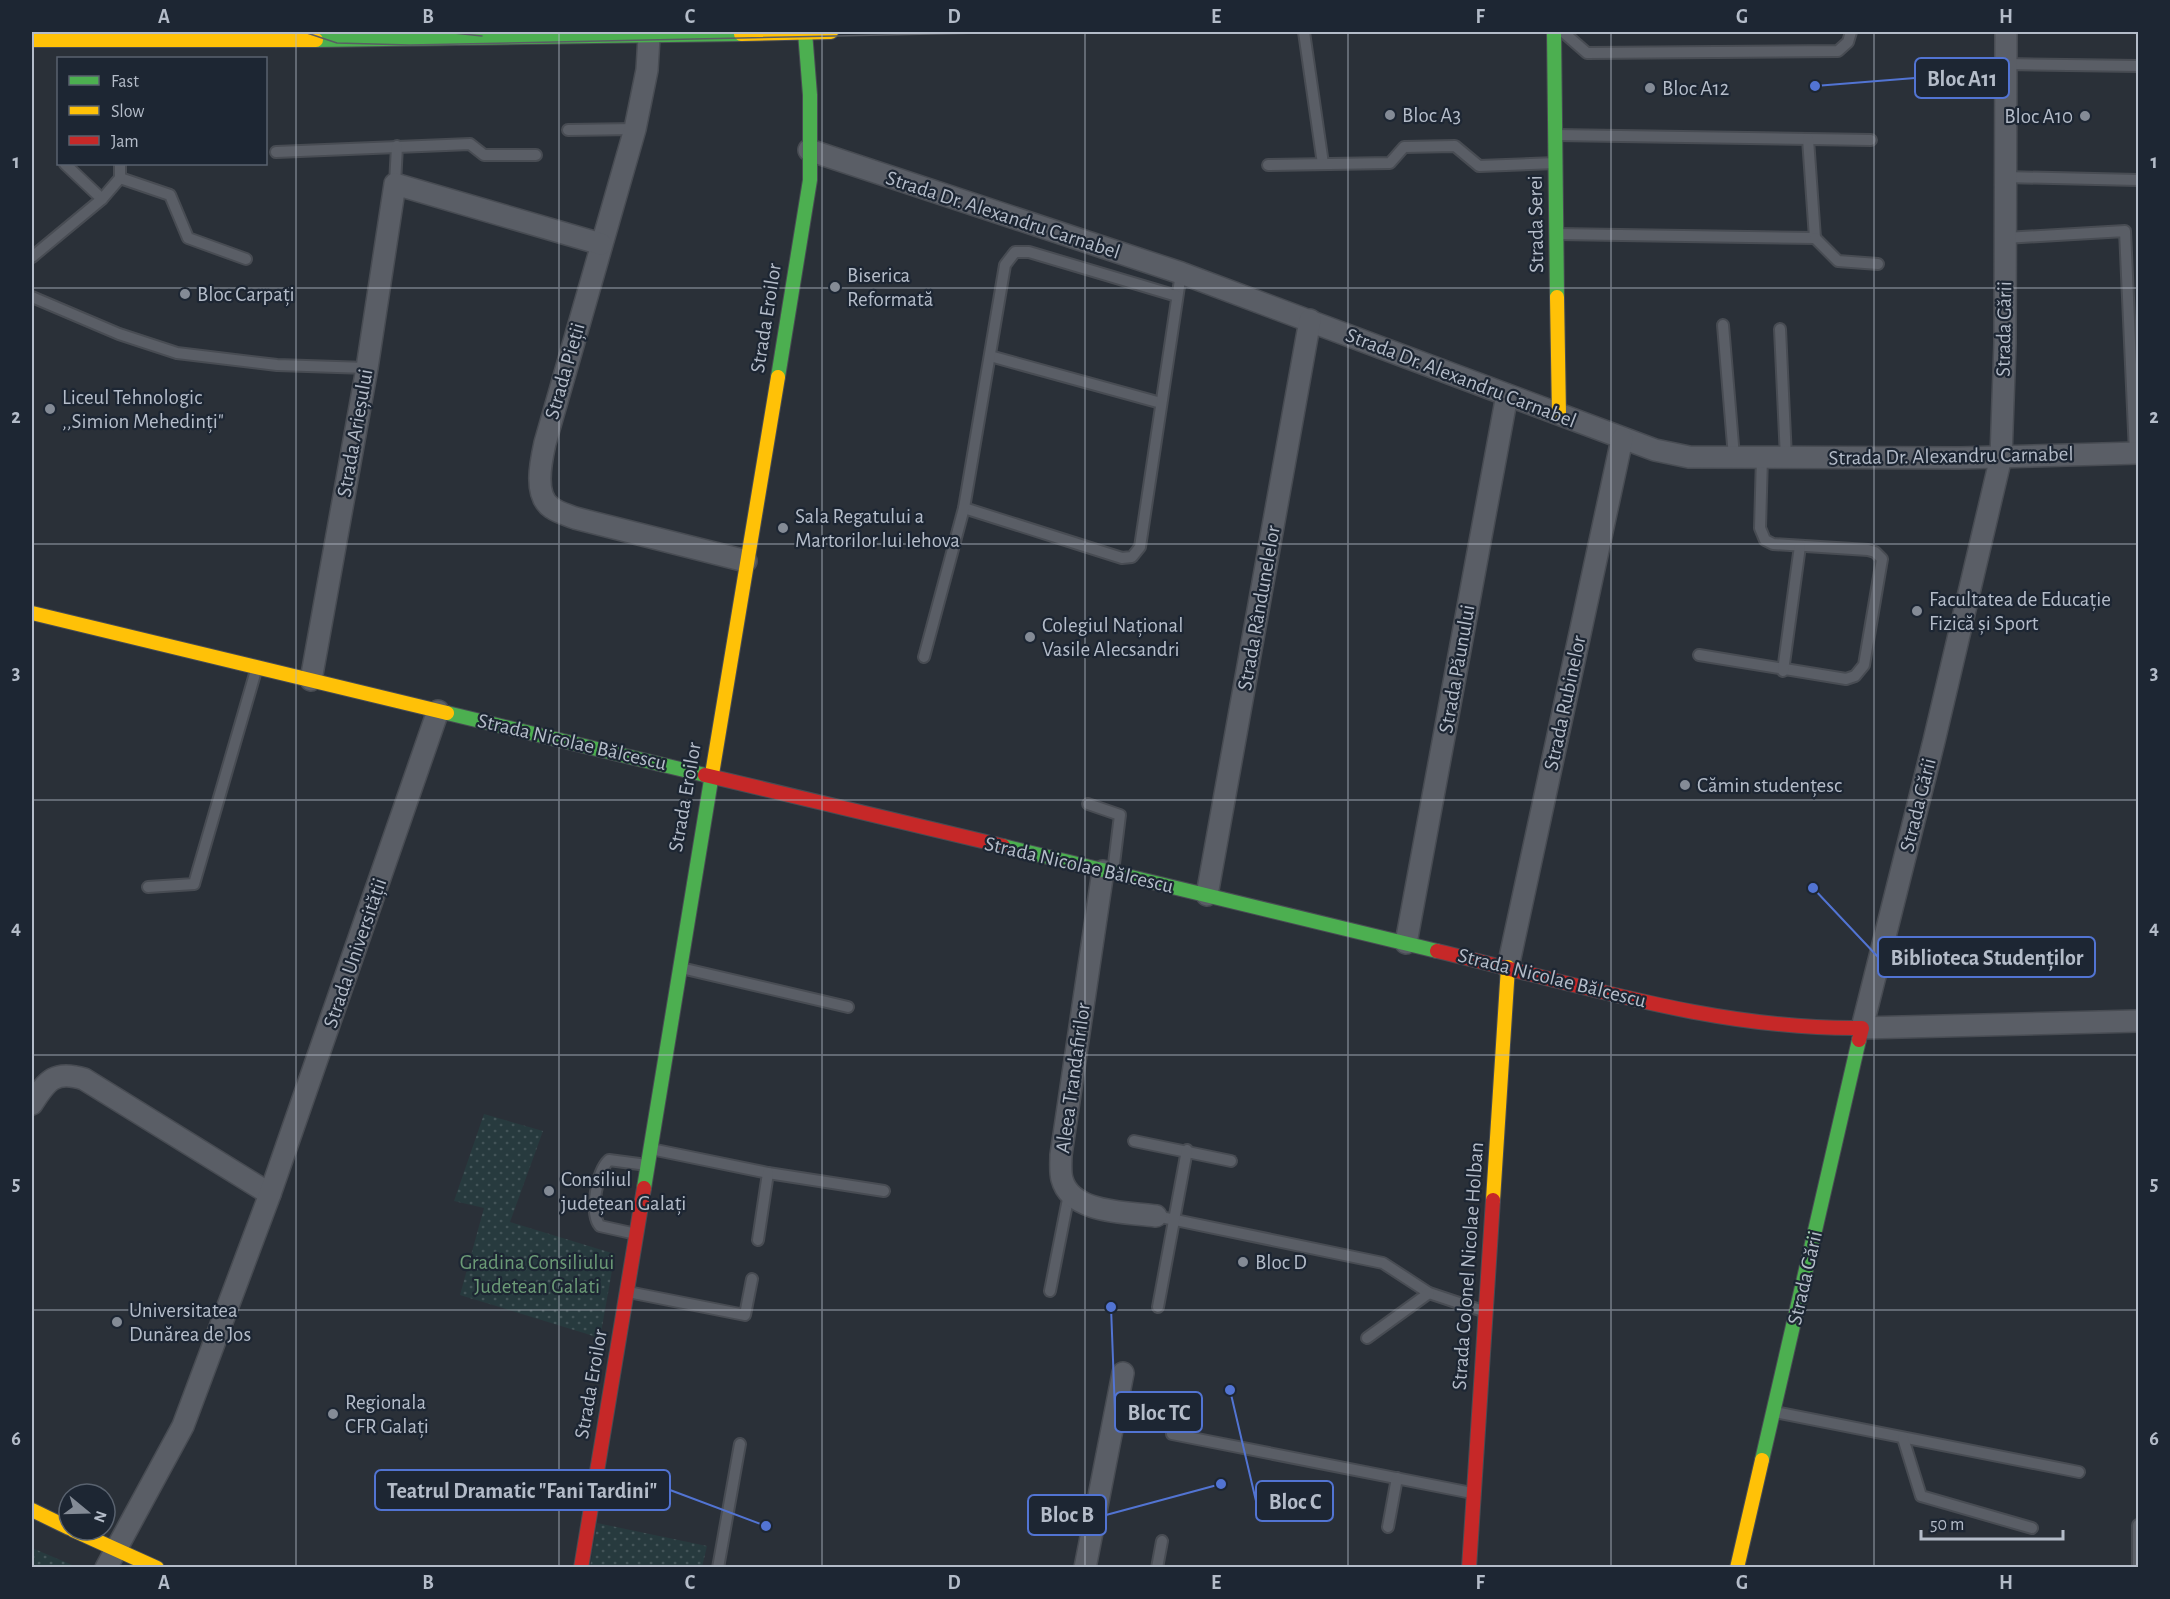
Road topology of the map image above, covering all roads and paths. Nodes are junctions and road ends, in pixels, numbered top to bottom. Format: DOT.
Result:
graph roads {
  1 [pos="805,32"];
  2 [pos="831,32"];
  3 [pos="1304,32"];
  4 [pos="1554,32"];
  5 [pos="1563,32"];
  6 [pos="1851,32"];
  7 [pos="2006,32"];
  8 [pos="678,34"];
  9 [pos="405,35"];
  10 [pos="51,36"];
  11 [pos="285,36"];
  12 [pos="649,37"];
  13 [pos="32,40"];
  14 [pos="2006,64"];
  15 [pos="2139,66"];
  16 [pos="634,129"];
  17 [pos="568,130"];
  18 [pos="1556,135"];
  19 [pos="1808,139"];
  20 [pos="1871,140"];
  21 [pos="397,146"];
  22 [pos="809,150"];
  23 [pos="276,152"];
  24 [pos="536,155"];
  25 [pos="1556,163"];
  26 [pos="1323,164"];
  27 [pos="66,165"];
  28 [pos="120,165"];
  29 [pos="1268,165"];
  30 [pos="2006,177"];
  31 [pos="120,178"];
  32 [pos="2139,180"];
  33 [pos="395,184"];
  34 [pos="102,198"];
  35 [pos="1557,234"];
  36 [pos="1815,238"];
  37 [pos="2006,238"];
  38 [pos="601,244"];
  39 [pos="32,257"];
  40 [pos="246,259"];
  41 [pos="1878,264"];
  42 [pos="1181,273"];
  43 [pos="1177,296"];
  44 [pos="32,297"];
  45 [pos="1310,320"];
  46 [pos="1723,325"];
  47 [pos="1780,328"];
  48 [pos="990,356"];
  49 [pos="366,368"];
  50 [pos="2135,370"];
  51 [pos="1507,395"];
  52 [pos="1161,403"];
  53 [pos="1559,415"];
  54 [pos="1622,439"];
  55 [pos="2137,453"];
  56 [pos="1734,457"];
  57 [pos="2001,457"];
  58 [pos="1762,458"];
  59 [pos="1786,458"];
  60 [pos="964,508"];
  61 [pos="1800,546"];
  62 [pos="746,561"];
  63 [pos="32,613"];
  64 [pos="1699,656"];
  65 [pos="924,657"];
  66 [pos="257,667"];
  67 [pos="1783,671"];
  68 [pos="311,680"];
  69 [pos="438,711"];
  70 [pos="711,774"];
  71 [pos="1088,804"];
  72 [pos="1108,871"];
  73 [pos="148,887"];
  74 [pos="1207,896"];
  75 [pos="1407,943"];
  76 [pos="1508,966"];
  77 [pos="678,968"];
  78 [pos="848,1007"];
  79 [pos="2139,1021"];
  80 [pos="1862,1028"];
  81 [pos="32,1104"];
  82 [pos="1134,1141"];
  83 [pos="651,1149"];
  84 [pos="1187,1150"];
  85 [pos="1232,1161"];
  86 [pos="648,1165"];
  87 [pos="768,1173"];
  88 [pos="884,1191"];
  89 [pos="270,1194"];
  90 [pos="1069,1194"];
  91 [pos="1166,1219"];
  92 [pos="637,1234"];
  93 [pos="758,1240"];
  94 [pos="752,1279"];
  95 [pos="627,1292"];
  96 [pos="1050,1292"];
  97 [pos="1429,1293"];
  98 [pos="1158,1307"];
  99 [pos="1486,1312"];
  100 [pos="1367,1338"];
  101 [pos="1123,1373"];
  102 [pos="1775,1412"];
  103 [pos="1172,1434"];
  104 [pos="1903,1438"];
  105 [pos="740,1444"];
  106 [pos="2079,1472"];
  107 [pos="1396,1478"];
  108 [pos="1475,1493"];
  109 [pos="32,1510"];
  110 [pos="57,1522"];
  111 [pos="2139,1525"];
  112 [pos="1388,1527"];
  113 [pos="2032,1528"];
  114 [pos="1162,1541"];
  115 [pos="88,1542"];
  116 [pos="111,1559"];
  117 [pos="157,1568"];
  118 [pos="581,1568"];
  119 [pos="718,1568"];
  120 [pos="1085,1568"];
  121 [pos="1157,1568"];
  122 [pos="1469,1568"];
  123 [pos="1737,1568"];
  124 [pos="2138,1568"];
  1 -- 2 [label="main road"];
  1 -- 8 [label="main road"];
  1 -- 22 [label="main road, Strada Eroilor"];
  3 -- 26 [label="lane"];
  4 -- 18 [label="main road, Strada Serei"];
  5 -- 6 [label="lane"];
  7 -- 14 [label="street, Strada Gării"];
  8 -- 12 [label="main road"];
  9 -- 11 [label="main road"];
  9 -- 12 [label="main road"];
  10 -- 11 [label="main road"];
  10 -- 13 [label="main road"];
  12 -- 16 [label="street, Strada Pieții"];
  14 -- 15 [label="lane"];
  14 -- 30 [label="street, Strada Gării"];
  16 -- 17 [label="lane"];
  16 -- 38 [label="street, Strada Pieții"];
  18 -- 19 [label="lane"];
  18 -- 25 [label="main road, Strada Serei"];
  19 -- 20 [label="lane"];
  19 -- 36 [label="lane"];
  21 -- 23 [label="lane"];
  21 -- 24 [label="lane"];
  21 -- 33 [label="lane"];
  22 -- 42 [label="street, Strada Dr. Alexandru Carnabel"];
  22 -- 62 [label="main road, Strada Eroilor"];
  25 -- 26 [label="lane"];
  25 -- 35 [label="main road, Strada Serei"];
  26 -- 29 [label="lane"];
  27 -- 34 [label="lane"];
  28 -- 31 [label="lane"];
  30 -- 32 [label="lane"];
  30 -- 37 [label="street, Strada Gării"];
  31 -- 34 [label="lane"];
  31 -- 40 [label="lane"];
  33 -- 38 [label="street"];
  33 -- 49 [label="street, Strada Arieșului"];
  34 -- 39 [label="lane"];
  35 -- 36 [label="lane"];
  35 -- 53 [label="main road, Strada Serei"];
  36 -- 41 [label="lane"];
  37 -- 50 [label="lane"];
  37 -- 57 [label="street, Strada Gării"];
  38 -- 62 [label="street, Strada Pieții"];
  42 -- 43 [label="lane"];
  42 -- 45 [label="street, Strada Dr. Alexandru Carnabel"];
  43 -- 48 [label="lane"];
  43 -- 52 [label="lane"];
  44 -- 49 [label="lane"];
  45 -- 51 [label="street, Strada Dr. Alexandru Carnabel"];
  45 -- 74 [label="street, Strada Rândunelelor"];
  46 -- 56 [label="lane"];
  47 -- 59 [label="lane"];
  48 -- 52 [label="lane"];
  48 -- 60 [label="lane"];
  49 -- 68 [label="street, Strada Arieșului"];
  50 -- 55 [label="lane"];
  51 -- 53 [label="street, Strada Dr. Alexandru Carnabel"];
  51 -- 75 [label="street, Strada Păunului"];
  52 -- 60 [label="lane"];
  53 -- 54 [label="street, Strada Dr. Alexandru Carnabel"];
  54 -- 56 [label="street, Strada Dr. Alexandru Carnabel"];
  54 -- 76 [label="street, Strada Rubinelor"];
  55 -- 57 [label="street, Strada Dr. Alexandru Carnabel"];
  56 -- 58 [label="street, Strada Dr. Alexandru Carnabel"];
  57 -- 59 [label="street, Strada Dr. Alexandru Carnabel"];
  57 -- 80 [label="street, Strada Gării"];
  58 -- 59 [label="street, Strada Dr. Alexandru Carnabel"];
  58 -- 61 [label="lane"];
  60 -- 65 [label="lane"];
  61 -- 67 [label="lane"];
  61 -- 67 [label="lane"];
  62 -- 70 [label="main road, Strada Eroilor"];
  63 -- 66 [label="main road, Strada Nicolae Bălcescu"];
  64 -- 67 [label="lane"];
  66 -- 68 [label="main road, Strada Nicolae Bălcescu"];
  66 -- 73 [label="lane"];
  68 -- 69 [label="main road, Strada Nicolae Bălcescu"];
  69 -- 70 [label="main road, Strada Nicolae Bălcescu"];
  69 -- 89 [label="street, Strada Universității"];
  70 -- 72 [label="main road, Strada Nicolae Bălcescu"];
  70 -- 77 [label="main road, Strada Eroilor"];
  71 -- 72 [label="lane"];
  72 -- 74 [label="main road, Strada Nicolae Bălcescu"];
  72 -- 90 [label="street, Aleea Trandafirilor"];
  74 -- 75 [label="main road, Strada Nicolae Bălcescu"];
  75 -- 76 [label="main road, Strada Nicolae Bălcescu"];
  76 -- 80 [label="main road, Strada Nicolae Bălcescu"];
  76 -- 99 [label="main road, Strada Colonel Nicolae Holban"];
  77 -- 78 [label="lane"];
  77 -- 83 [label="main road, Strada Eroilor"];
  79 -- 80 [label="street, Strada Nicolae Bălcescu"];
  80 -- 102 [label="main road, Strada Gării"];
  81 -- 89 [label="street"];
  82 -- 84 [label="lane"];
  83 -- 86 [label="main road, Strada Eroilor"];
  83 -- 87 [label="lane"];
  84 -- 85 [label="lane"];
  84 -- 91 [label="lane"];
  86 -- 92 [label="main road, Strada Eroilor"];
  86 -- 92 [label="lane"];
  87 -- 88 [label="lane"];
  87 -- 93 [label="lane"];
  89 -- 116 [label="street, Strada Universității"];
  90 -- 91 [label="street"];
  90 -- 96 [label="lane"];
  91 -- 97 [label="lane"];
  91 -- 98 [label="lane"];
  92 -- 95 [label="main road, Strada Eroilor"];
  94 -- 95 [label="lane"];
  95 -- 118 [label="main road, Strada Eroilor"];
  97 -- 99 [label="lane"];
  97 -- 100 [label="lane"];
  99 -- 108 [label="main road, Strada Colonel Nicolae Holban"];
  101 -- 120 [label="street"];
  102 -- 104 [label="lane"];
  102 -- 123 [label="main road, Strada Gării"];
  103 -- 107 [label="lane"];
  104 -- 106 [label="lane"];
  104 -- 113 [label="lane"];
  105 -- 119 [label="lane"];
  107 -- 108 [label="lane"];
  107 -- 112 [label="lane"];
  108 -- 122 [label="main road, Strada Colonel Nicolae Holban"];
  109 -- 110 [label="main road"];
  111 -- 124 [label="lane"];
  114 -- 121 [label="lane"];
  115 -- 116 [label="main road"];
  116 -- 117 [label="main road"];
}
